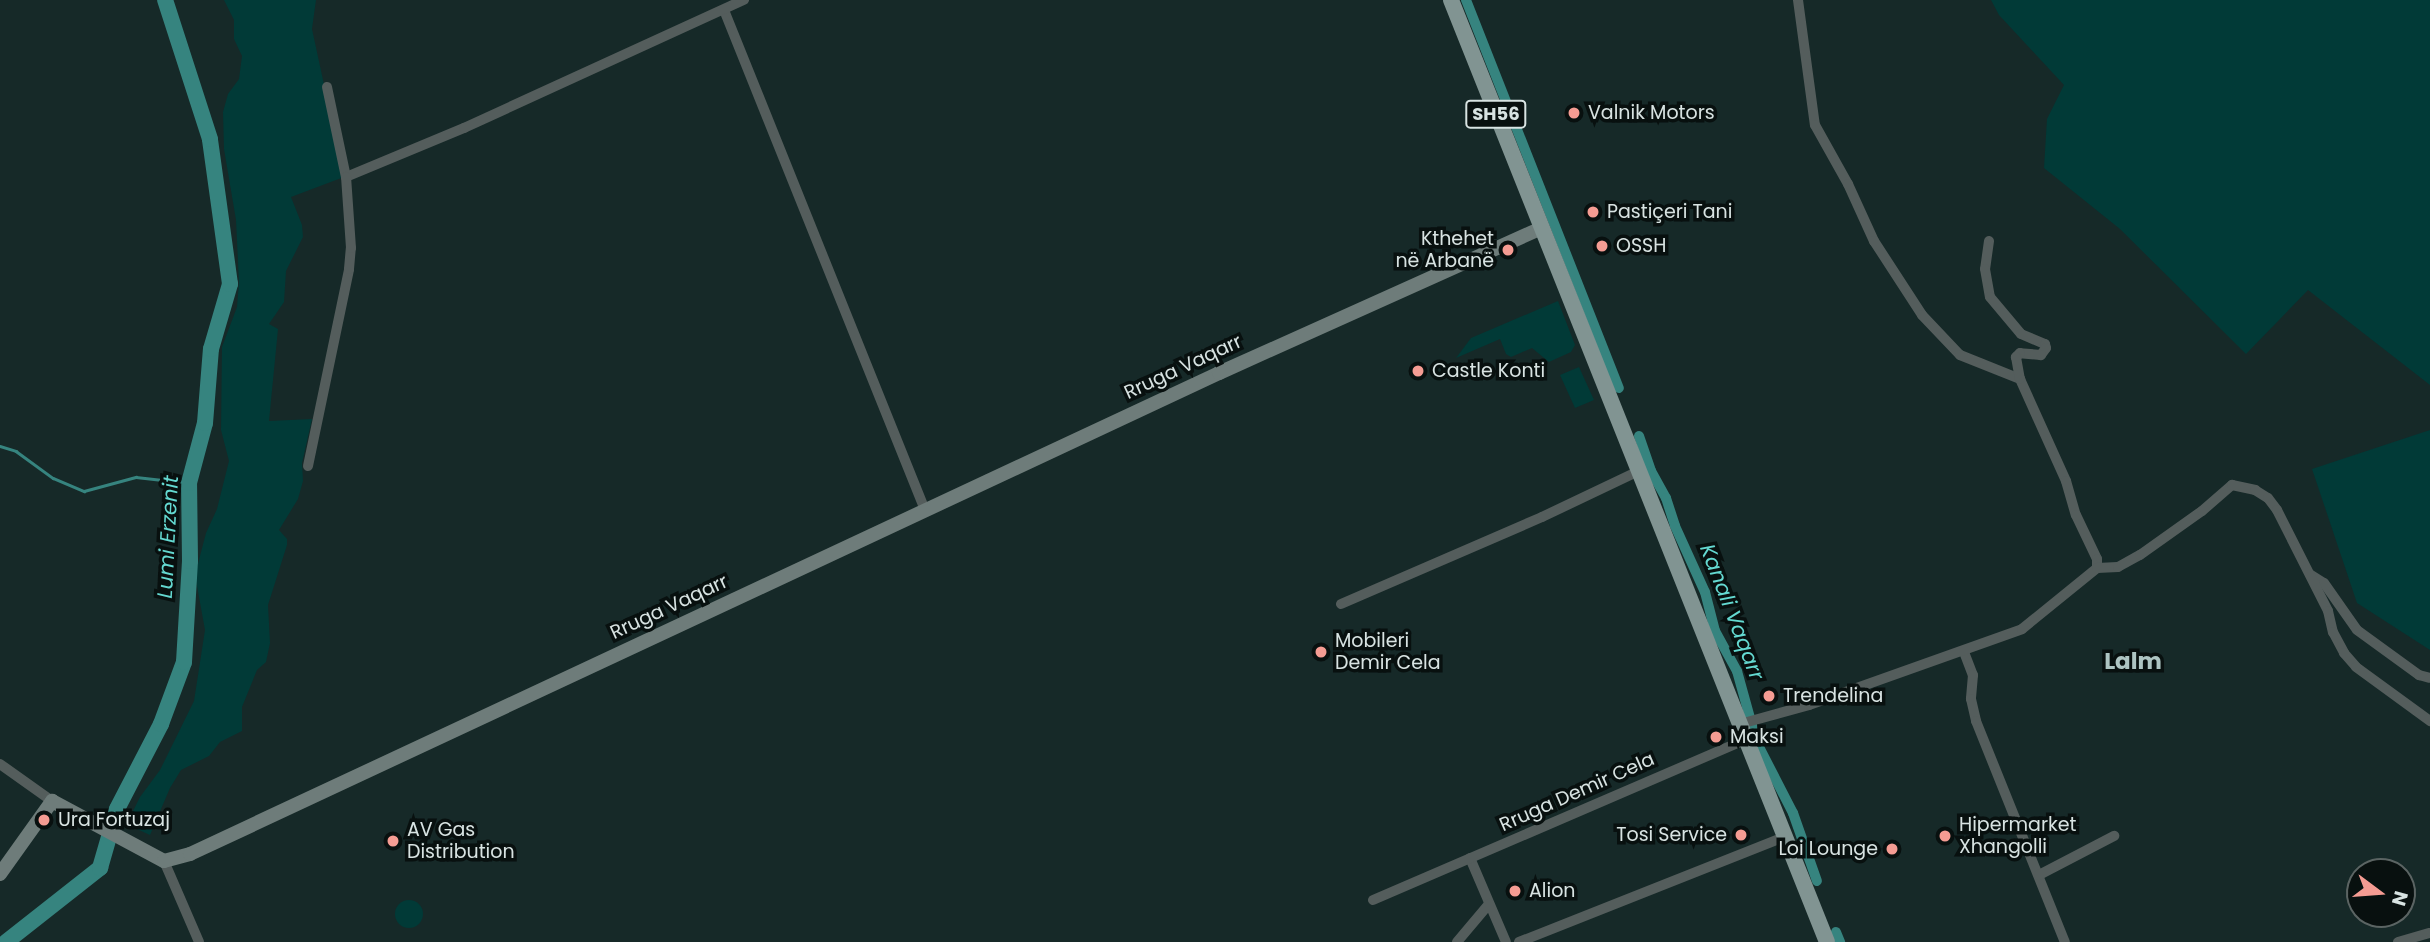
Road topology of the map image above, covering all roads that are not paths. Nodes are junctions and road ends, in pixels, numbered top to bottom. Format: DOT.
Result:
graph roads {
  1 [pos="744,0"];
  2 [pos="1451,0"];
  3 [pos="1798,0"];
  4 [pos="724,10"];
  5 [pos="327,87"];
  6 [pos="346,177"];
  7 [pos="1542,228"];
  8 [pos="1989,241"];
  9 [pos="2020,379"];
  10 [pos="308,466"];
  11 [pos="1639,471"];
  12 [pos="925,510"];
  13 [pos="2097,568"];
  14 [pos="2310,575"];
  15 [pos="1341,604"];
  16 [pos="1964,652"];
  17 [pos="2430,678"];
  18 [pos="2430,721"];
  19 [pos="1747,726"];
  20 [pos="0,764"];
  21 [pos="56,802"];
  22 [pos="2114,836"];
  23 [pos="1784,837"];
  24 [pos="1470,858"];
  25 [pos="164,861"];
  26 [pos="0,874"];
  27 [pos="2039,875"];
  28 [pos="1373,900"];
  29 [pos="1489,904"];
  30 [pos="2430,933"];
  31 [pos="199,942"];
  32 [pos="1457,942"];
  33 [pos="1506,942"];
  34 [pos="1519,942"];
  35 [pos="1827,942"];
  36 [pos="2065,942"];
  37 [pos="2398,942"];
  1 -- 4 [label="street"];
  2 -- 7 [label="main road, SH56"];
  3 -- 9 [label="street"];
  4 -- 6 [label="street"];
  4 -- 12 [label="street"];
  5 -- 6 [label="street"];
  6 -- 10 [label="street"];
  7 -- 11 [label="main road, SH56"];
  7 -- 12 [label="main road, Rruga Vaqarr"];
  8 -- 9 [label="street"];
  9 -- 13 [label="street"];
  11 -- 15 [label="street"];
  11 -- 19 [label="main road, SH56"];
  12 -- 25 [label="main road, Rruga Vaqarr"];
  13 -- 14 [label="street"];
  13 -- 16 [label="street, Rruga Demir Cela"];
  14 -- 17 [label="street"];
  14 -- 18 [label="street"];
  16 -- 19 [label="street, Rruga Demir Cela"];
  16 -- 27 [label="street"];
  19 -- 23 [label="main road, SH56"];
  19 -- 24 [label="street, Rruga Demir Cela"];
  20 -- 21 [label="street"];
  21 -- 25 [label="main road"];
  21 -- 26 [label="main road"];
  22 -- 27 [label="street"];
  23 -- 34 [label="street"];
  23 -- 35 [label="main road, SH56"];
  24 -- 28 [label="street, Rruga Demir Cela"];
  24 -- 29 [label="street"];
  25 -- 31 [label="street"];
  27 -- 36 [label="street"];
  29 -- 32 [label="street"];
  29 -- 33 [label="street"];
  30 -- 37 [label="street"];
}
